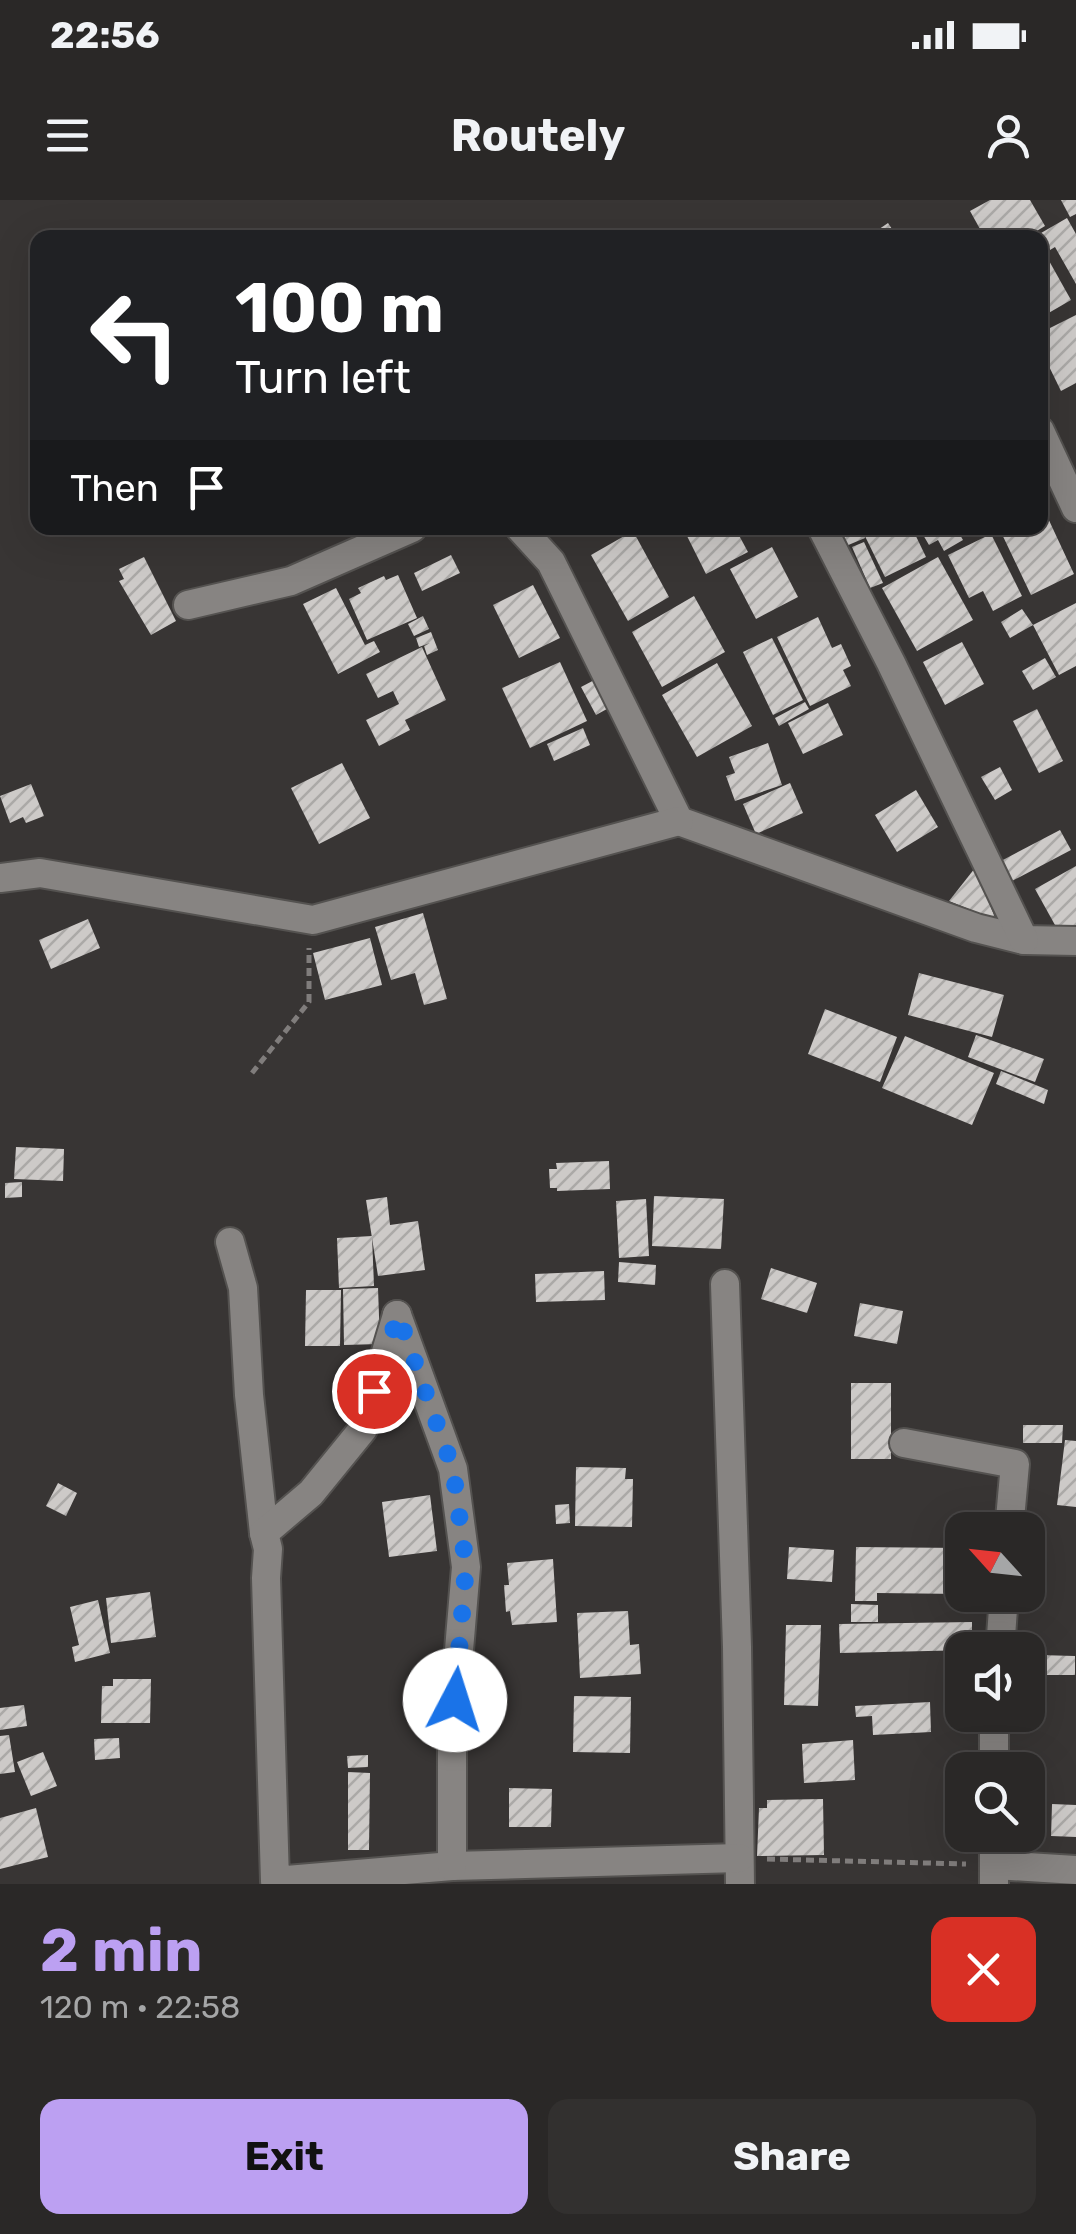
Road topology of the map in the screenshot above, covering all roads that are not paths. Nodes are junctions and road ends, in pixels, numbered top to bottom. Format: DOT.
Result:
graph roads {
  1 [pos="1048,448"];
  2 [pos="1076,508"];
  3 [pos="396,535"];
  4 [pos="526,535"];
  5 [pos="826,535"];
  6 [pos="188,605"];
  7 [pos="679,821"];
  8 [pos="0,878"];
  9 [pos="1024,940"];
  10 [pos="1076,941"];
  11 [pos="230,1242"];
  12 [pos="725,1284"];
  13 [pos="904,1443"];
  14 [pos="1010,1512"];
  15 [pos="264,1534"];
  16 [pos="452,1866"];
  17 [pos="1076,1870"];
  18 [pos="740,1871"];
  19 [pos="994,1874"];
  1 -- 2 [label="street"];
  3 -- 6 [label="street"];
  4 -- 7 [label="street"];
  5 -- 9 [label="street"];
  7 -- 8 [label="street"];
  7 -- 9 [label="street"];
  9 -- 10 [label="street"];
  11 -- 15 [label="street"];
  12 -- 18 [label="street"];
  13 -- 14 [label="street"];
  15 -- 16 [label="street"];
  15 -- 16 [label="street"];
  16 -- 18 [label="street"];
  17 -- 19 [label="street"];
}
